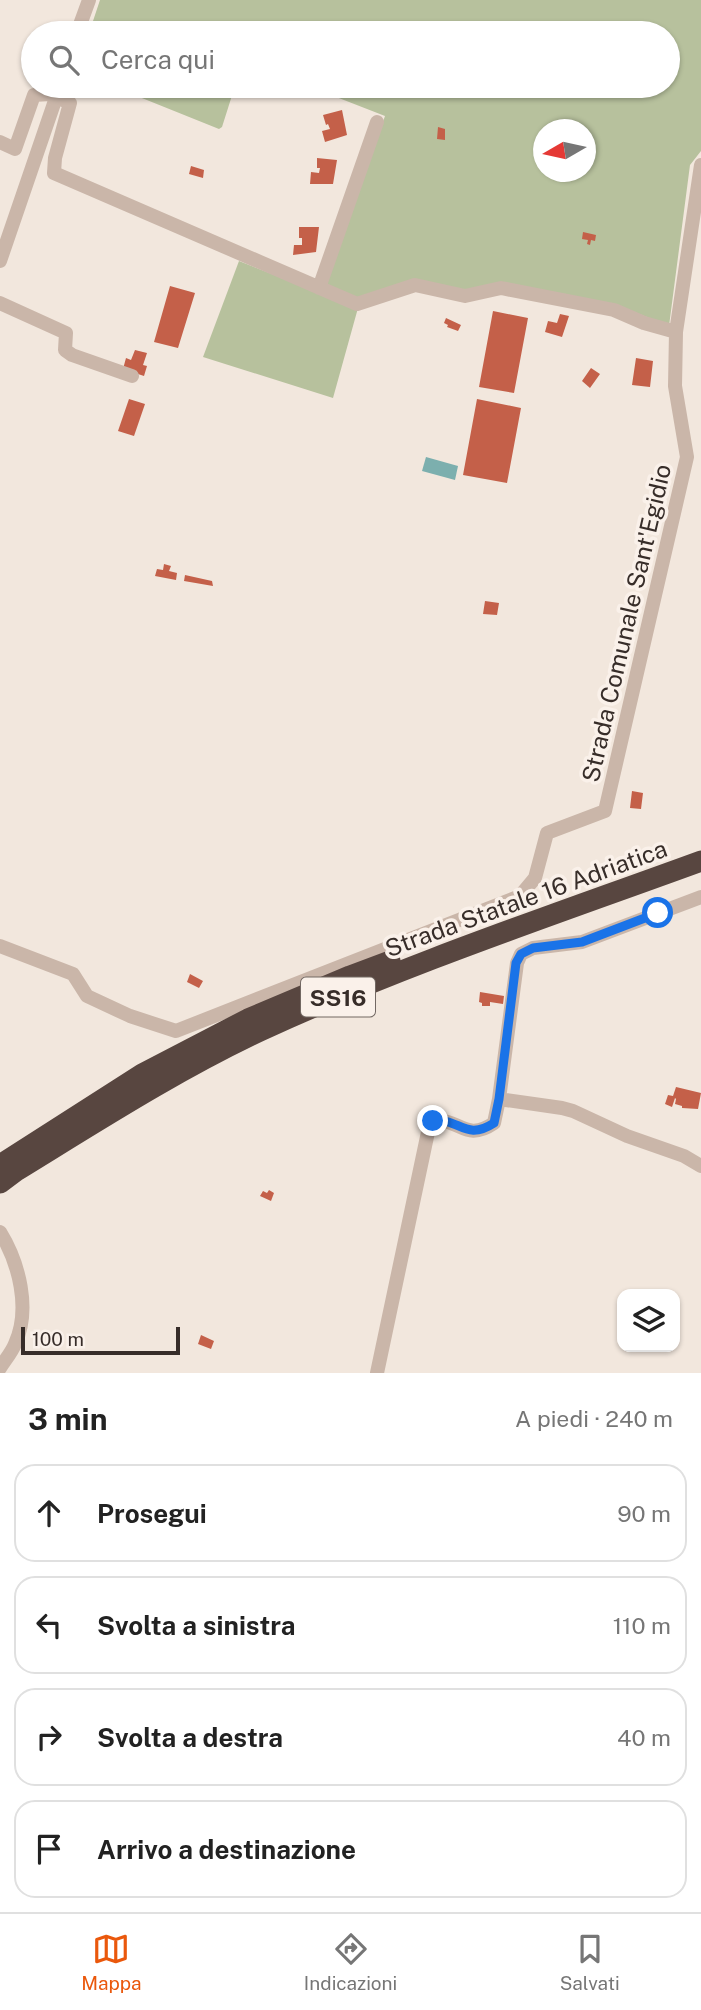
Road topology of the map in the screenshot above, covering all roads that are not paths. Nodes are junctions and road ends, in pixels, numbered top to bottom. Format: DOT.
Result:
graph roads {
  1 [pos="89,0"];
  2 [pos="81,21"];
  3 [pos="33,98"];
  4 [pos="56,98"];
  5 [pos="65,98"];
  6 [pos="377,122"];
  7 [pos="0,142"];
  8 [pos="701,165"];
  9 [pos="0,261"];
  10 [pos="319,288"];
  11 [pos="0,303"];
  12 [pos="676,331"];
  13 [pos="132,376"];
  14 [pos="694,458"];
  15 [pos="701,848"];
  16 [pos="701,862"];
  17 [pos="701,897"];
  18 [pos="0,946"];
  19 [pos="499,1099"];
  20 [pos="0,1165"];
  21 [pos="701,1166"];
  22 [pos="0,1183"];
  23 [pos="0,1232"];
  24 [pos="0,1368"];
  25 [pos="377,1373"];
  1 -- 2 [label="street"];
  3 -- 7 [label="street"];
  4 -- 9 [label="street"];
  5 -- 10 [label="street"];
  6 -- 10 [label="street"];
  8 -- 12 [label="street, Strada Comunale Sant'Egidio"];
  10 -- 12 [label="street"];
  11 -- 13 [label="street"];
  12 -- 14 [label="street, Strada Comunale Sant'Egidio"];
  14 -- 18 [label="street, Strada Comunale Sant'Egidio"];
  15 -- 20 [label="highway, Strada Statale 16 Adriatica / SS16"];
  16 -- 22 [label="highway, Strada Statale 16 Adriatica / SS16"];
  17 -- 19 [label="street"];
  19 -- 21 [label="street"];
  19 -- 25 [label="street"];
  23 -- 24 [label="street"];
}
